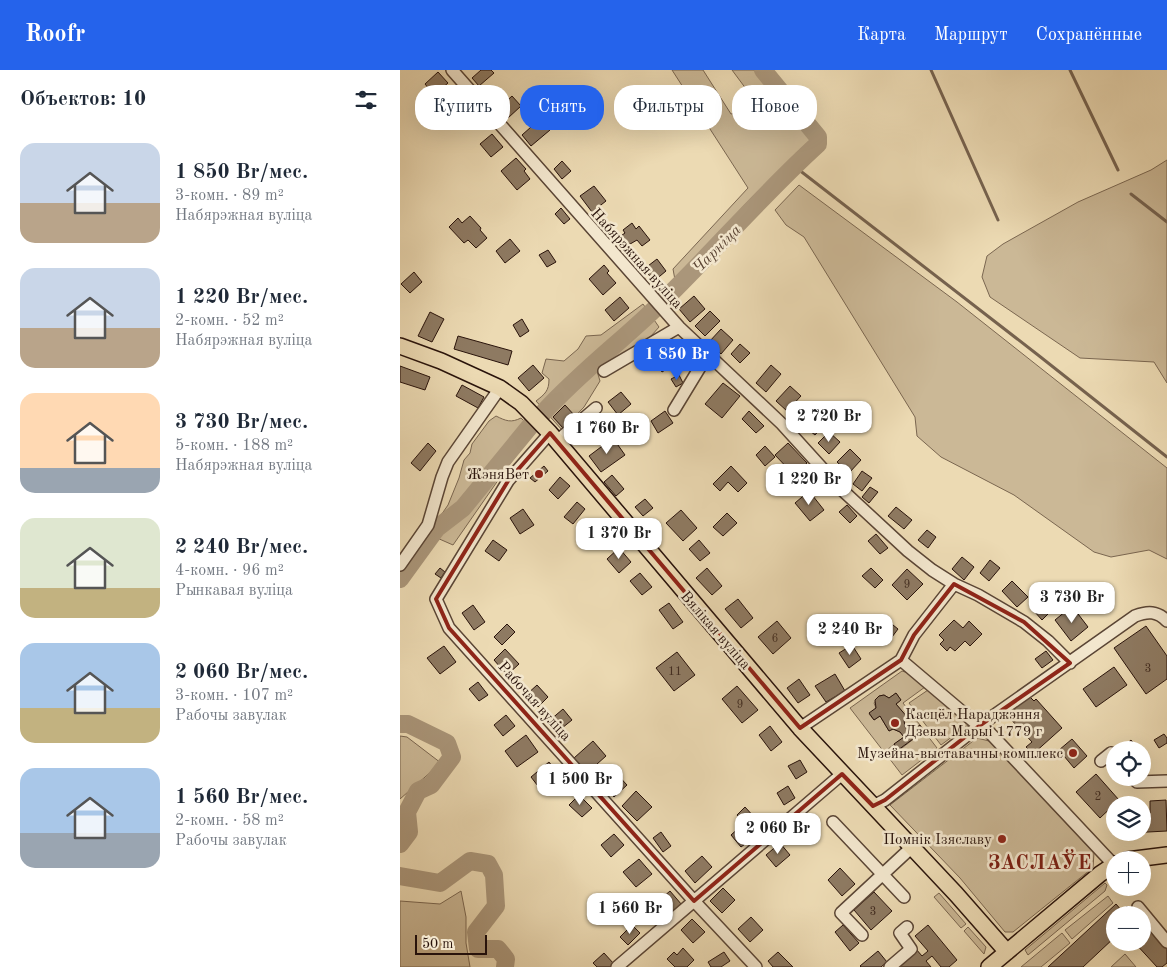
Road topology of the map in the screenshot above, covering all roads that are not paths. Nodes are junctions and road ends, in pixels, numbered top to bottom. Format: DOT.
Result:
graph roads {
  1 [pos="452,70"];
  2 [pos="679,327"];
  3 [pos="400,346"];
  4 [pos="708,354"];
  5 [pos="604,371"];
  6 [pos="500,388"];
  7 [pos="596,408"];
  8 [pos="674,410"];
  9 [pos="553,437"];
  10 [pos="400,566"];
  11 [pos="954,584"];
  12 [pos="1167,621"];
  13 [pos="901,660"];
  14 [pos="1070,663"];
  15 [pos="979,726"];
  16 [pos="800,728"];
  17 [pos="1106,757"];
  18 [pos="1101,761"];
  19 [pos="842,774"];
  20 [pos="1167,781"];
  21 [pos="1151,782"];
  22 [pos="873,806"];
  23 [pos="833,822"];
  24 [pos="912,847"];
  25 [pos="1106,851"];
  26 [pos="1167,855"];
  27 [pos="1151,858"];
  28 [pos="1106,873"];
  29 [pos="882,874"];
  30 [pos="904,897"];
  31 [pos="694,901"];
  32 [pos="1151,923"];
  33 [pos="908,927"];
  34 [pos="862,935"];
  35 [pos="1167,942"];
  36 [pos="1007,952"];
  37 [pos="993,966"];
  38 [pos="617,967"];
  39 [pos="756,967"];
  40 [pos="890,967"];
  1 -- 2 [label="street, Набярэжная вуліца"];
  2 -- 4 [label="street, Набярэжная вуліца"];
  2 -- 5 [label="street"];
  3 -- 6 [label="main road, Вялікая вуліца"];
  4 -- 8 [label="street"];
  4 -- 11 [label="street, Набярэжная вуліца"];
  6 -- 9 [label="main road, Вялікая вуліца"];
  6 -- 10 [label="street"];
  7 -- 9 [label="street"];
  9 -- 16 [label="main road, Вялікая вуліца"];
  9 -- 31 [label="street, Рабочая вуліца"];
  11 -- 13 [label="street"];
  11 -- 14 [label="street, Набярэжная вуліца"];
  12 -- 14 [label="street"];
  13 -- 15 [label="street"];
  13 -- 16 [label="street"];
  14 -- 15 [label="street"];
  15 -- 22 [label="street"];
  15 -- 25 [label="street"];
  16 -- 19 [label="main road, Вялікая вуліца"];
  17 -- 18 [label="street"];
  19 -- 22 [label="main road, Вялікая вуліца"];
  19 -- 31 [label="street"];
  20 -- 21 [label="street"];
  22 -- 24 [label="main road, Вялікая вуліца"];
  23 -- 29 [label="street"];
  24 -- 29 [label="street"];
  24 -- 36 [label="main road, Вялікая вуліца"];
  26 -- 27 [label="main road"];
  28 -- 36 [label="main road"];
  29 -- 30 [label="street"];
  29 -- 34 [label="street"];
  31 -- 38 [label="street"];
  31 -- 39 [label="street, Рабочая вуліца"];
  32 -- 35 [label="street"];
  33 -- 40 [label="street"];
  36 -- 37 [label="main road"];
}
